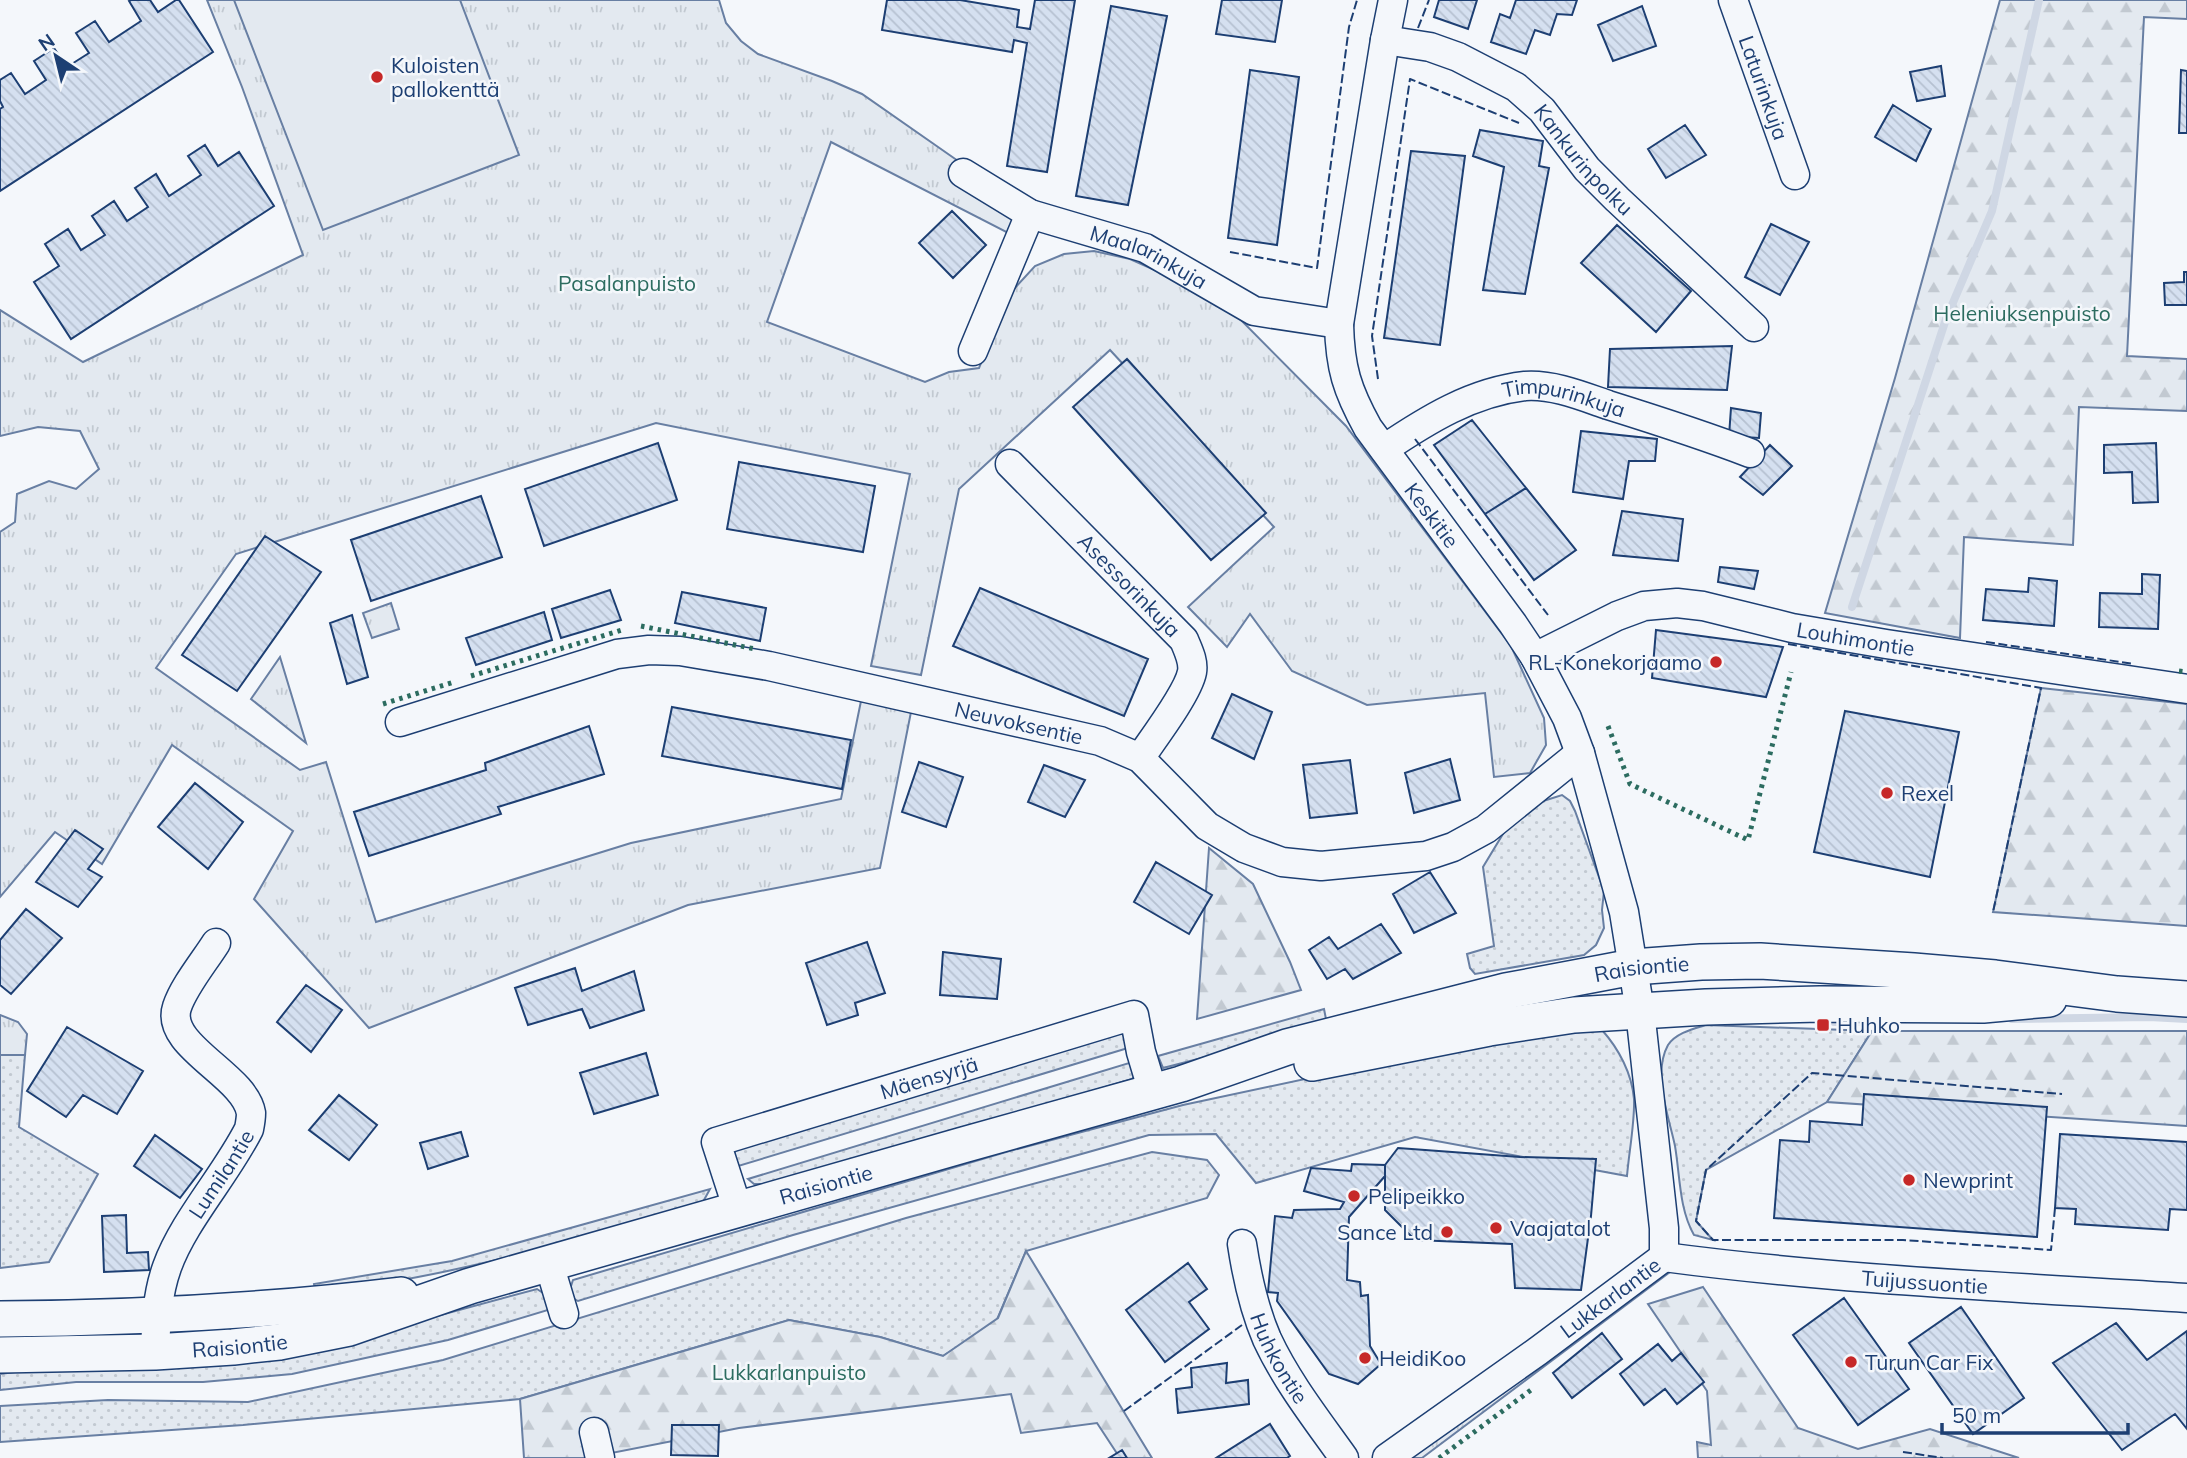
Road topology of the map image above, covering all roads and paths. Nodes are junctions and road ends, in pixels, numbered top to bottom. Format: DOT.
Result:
graph roads {
  1 [pos="1393,0"];
  2 [pos="1733,0"];
  3 [pos="1385,40"];
  4 [pos="963,173"];
  5 [pos="1795,175"];
  6 [pos="1030,214"];
  7 [pos="1339,324"];
  8 [pos="1754,327"];
  9 [pos="973,351"];
  10 [pos="1384,449"];
  11 [pos="1750,453"];
  12 [pos="1010,464"];
  13 [pos="1535,657"];
  14 [pos="2187,688"];
  15 [pos="400,722"];
  16 [pos="1580,753"];
  17 [pos="1140,758"];
  18 [pos="216,943"];
  19 [pos="1633,967"];
  20 [pos="2117,993"];
  21 [pos="2187,999"];
  22 [pos="1640,1011"];
  23 [pos="1167,1088"];
  24 [pos="738,1210"];
  25 [pos="1242,1244"];
  26 [pos="1664,1257"];
  27 [pos="550,1264"];
  28 [pos="470,1286"];
  29 [pos="2187,1298"];
  30 [pos="564,1314"];
  31 [pos="157,1315"];
  32 [pos="0,1319"];
  33 [pos="155,1352"];
  34 [pos="0,1355"];
  35 [pos="1344,1458"];
  36 [pos="1387,1458"];
  1 -- 3 [label="street, Keskitie"];
  2 -- 5 [label="street, Laturinkuja"];
  3 -- 7 [label="street, Keskitie"];
  3 -- 8 [label="street, Kankurinpolku"];
  4 -- 6 [label="street, Maalarinkuja"];
  6 -- 7 [label="street, Maalarinkuja"];
  6 -- 9 [label="street"];
  7 -- 10 [label="street, Keskitie"];
  10 -- 11 [label="street, Timpurinkuja"];
  10 -- 13 [label="street, Keskitie"];
  12 -- 17 [label="street, Asessorinkuja"];
  13 -- 14 [label="street, Louhimontie"];
  13 -- 16 [label="street, Keskitie"];
  15 -- 17 [label="street, Neuvoksentie"];
  16 -- 17 [label="street, Neuvoksentie"];
  16 -- 19 [label="street, Keskitie"];
  18 -- 31 [label="street, Lumilantie"];
  19 -- 20 [label="main road, Raisiontie"];
  19 -- 22 [label="street, Keskitie"];
  19 -- 23 [label="main road, Raisiontie"];
  20 -- 21 [label="main road, Raisiontie"];
  20 -- 22 [label="main road, Raisiontie"];
  22 -- 23 [label="main road, Raisiontie"];
  22 -- 26 [label="street, Lukkarlantie"];
  23 -- 24 [label="main road, Raisiontie"];
  23 -- 24 [label="street, Mäensyrjä"];
  24 -- 27 [label="main road, Raisiontie"];
  25 -- 35 [label="street, Huhkontie"];
  26 -- 29 [label="street, Tuijussuontie"];
  26 -- 36 [label="street, Lukkarlantie"];
  27 -- 28 [label="main road, Raisiontie"];
  27 -- 30 [label="street"];
  28 -- 31 [label="main road, Raisiontie"];
  28 -- 33 [label="main road, Raisiontie"];
  31 -- 32 [label="main road, Raisiontie"];
  31 -- 33 [label="street, Lumilantie"];
  33 -- 34 [label="main road, Raisiontie"];
}
